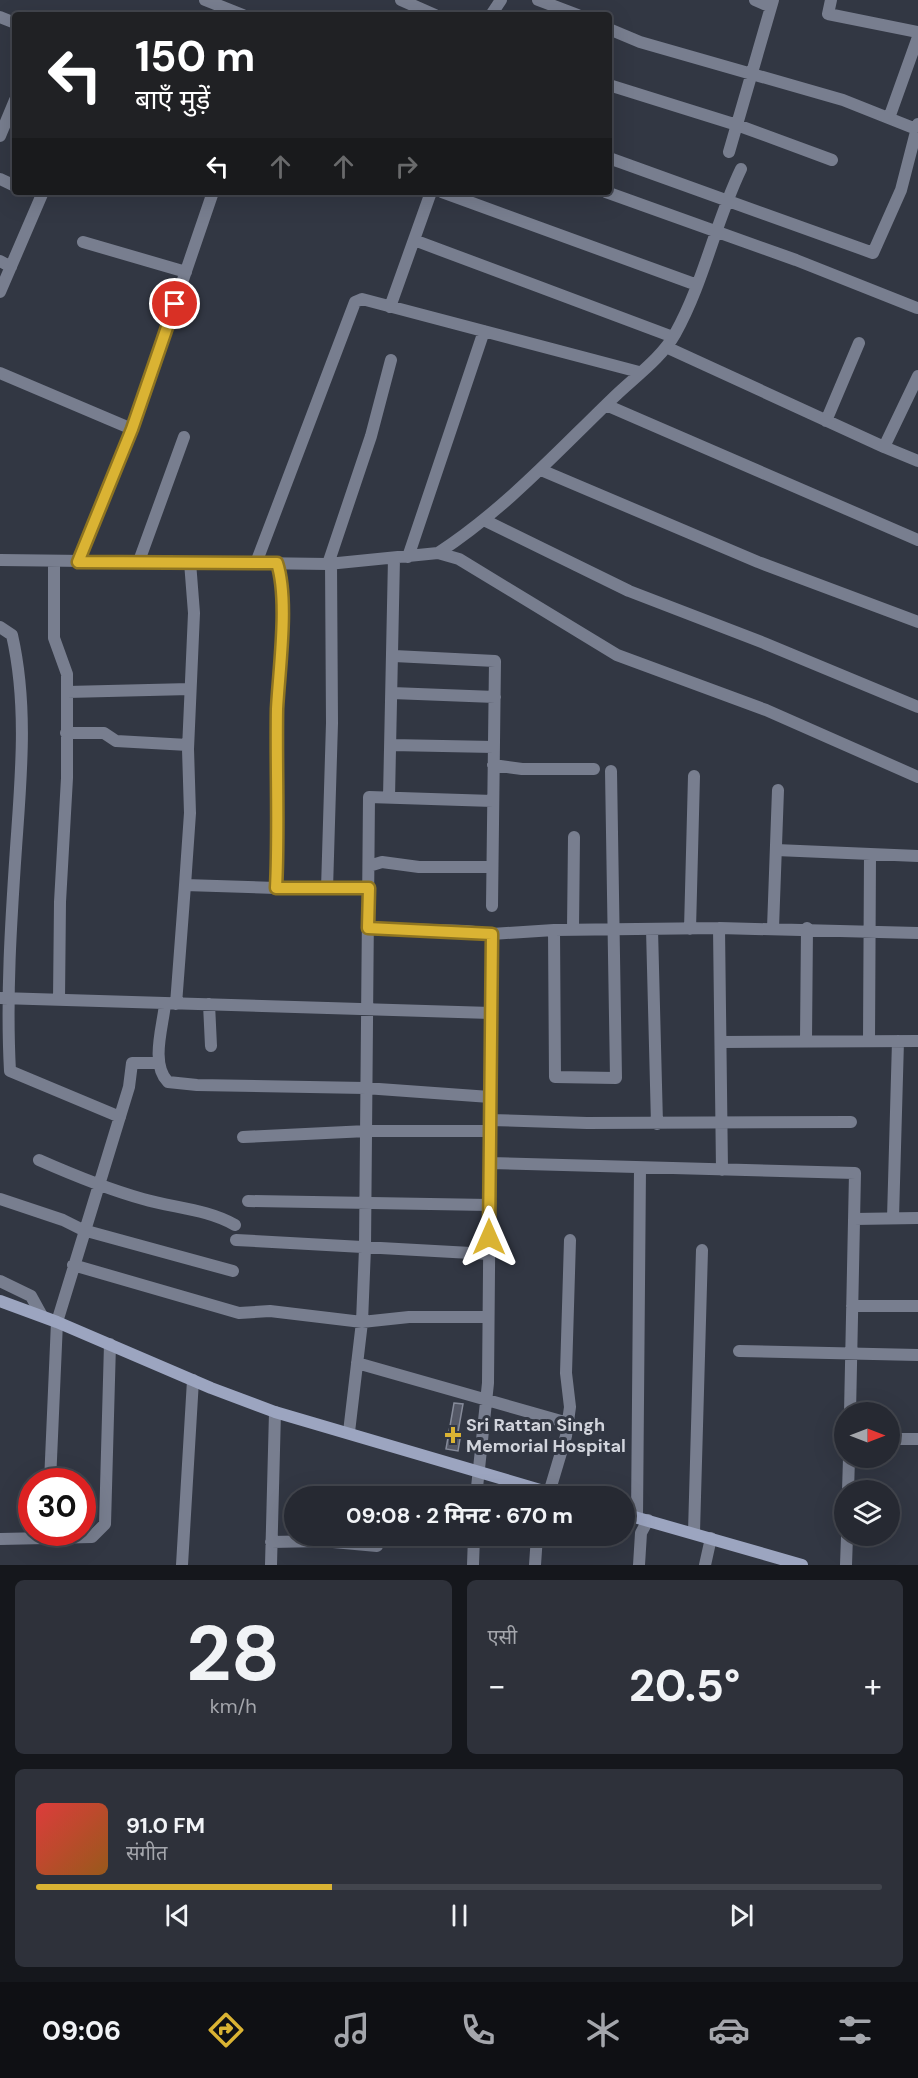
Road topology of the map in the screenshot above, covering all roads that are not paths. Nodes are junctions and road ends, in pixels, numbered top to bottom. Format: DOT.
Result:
graph roads {
  1 [pos="205,0"];
  2 [pos="401,0"];
  3 [pos="538,0"];
  4 [pos="755,0"];
  5 [pos="831,0"];
  6 [pos="772,3"];
  7 [pos="235,12"];
  8 [pos="428,12"];
  9 [pos="570,12"];
  10 [pos="612,29"];
  11 [pos="918,32"];
  12 [pos="918,37"];
  13 [pos="752,73"];
  14 [pos="612,86"];
  15 [pos="12,107"];
  16 [pos="889,118"];
  17 [pos="737,125"];
  18 [pos="918,125"];
  19 [pos="0,136"];
  20 [pos="729,152"];
  21 [pos="612,159"];
  22 [pos="832,159"];
  23 [pos="741,169"];
  24 [pos="612,194"];
  25 [pos="37,195"];
  26 [pos="212,195"];
  27 [pos="430,195"];
  28 [pos="450,195"];
  29 [pos="726,201"];
  30 [pos="715,232"];
  31 [pos="414,240"];
  32 [pos="82,242"];
  33 [pos="5,264"];
  34 [pos="186,272"];
  35 [pos="697,285"];
  36 [pos="0,292"];
  37 [pos="390,307"];
  38 [pos="917,308"];
  39 [pos="484,331"];
  40 [pos="669,342"];
  41 [pos="859,343"];
  42 [pos="392,360"];
  43 [pos="639,372"];
  44 [pos="0,373"];
  45 [pos="918,376"];
  46 [pos="606,405"];
  47 [pos="826,422"];
  48 [pos="132,429"];
  49 [pos="184,437"];
  50 [pos="884,447"];
  51 [pos="918,461"];
  52 [pos="541,470"];
  53 [pos="484,520"];
  54 [pos="918,540"];
  55 [pos="438,553"];
  56 [pos="408,557"];
  57 [pos="394,558"];
  58 [pos="0,560"];
  59 [pos="54,561"];
  60 [pos="140,561"];
  61 [pos="78,562"];
  62 [pos="190,562"];
  63 [pos="256,563"];
  64 [pos="277,563"];
  65 [pos="329,564"];
  66 [pos="918,622"];
  67 [pos="0,627"];
  68 [pos="393,656"];
  69 [pos="190,689"];
  70 [pos="67,692"];
  71 [pos="392,693"];
  72 [pos="495,697"];
  73 [pos="918,707"];
  74 [pos="66,733"];
  75 [pos="188,745"];
  76 [pos="391,745"];
  77 [pos="494,747"];
  78 [pos="493,765"];
  79 [pos="594,769"];
  80 [pos="611,771"];
  81 [pos="694,776"];
  82 [pos="918,777"];
  83 [pos="778,790"];
  84 [pos="389,797"];
  85 [pos="493,801"];
  86 [pos="574,837"];
  87 [pos="776,850"];
  88 [pos="870,855"];
  89 [pos="918,856"];
  90 [pos="369,866"];
  91 [pos="492,867"];
  92 [pos="185,885"];
  93 [pos="276,888"];
  94 [pos="369,888"];
  95 [pos="327,889"];
  96 [pos="492,906"];
  97 [pos="368,928"];
  98 [pos="615,928"];
  99 [pos="720,928"];
  100 [pos="773,928"];
  101 [pos="807,928"];
  102 [pos="573,929"];
  103 [pos="652,929"];
  104 [pos="690,929"];
  105 [pos="554,930"];
  106 [pos="871,931"];
  107 [pos="918,933"];
  108 [pos="492,934"];
  109 [pos="5,998"];
  110 [pos="59,999"];
  111 [pos="170,1004"];
  112 [pos="209,1004"];
  113 [pos="365,1009"];
  114 [pos="491,1012"];
  115 [pos="806,1040"];
  116 [pos="869,1041"];
  117 [pos="898,1041"];
  118 [pos="918,1041"];
  119 [pos="721,1042"];
  120 [pos="211,1046"];
  121 [pos="159,1063"];
  122 [pos="365,1088"];
  123 [pos="490,1096"];
  124 [pos="120,1117"];
  125 [pos="851,1122"];
  126 [pos="657,1124"];
  127 [pos="721,1124"];
  128 [pos="490,1126"];
  129 [pos="367,1131"];
  130 [pos="243,1137"];
  131 [pos="39,1160"];
  132 [pos="490,1163"];
  133 [pos="640,1168"];
  134 [pos="722,1170"];
  135 [pos="98,1185"];
  136 [pos="0,1199"];
  137 [pos="248,1202"];
  138 [pos="366,1203"];
  139 [pos="489,1205"];
  140 [pos="893,1218"];
  141 [pos="918,1218"];
  142 [pos="854,1219"];
  143 [pos="235,1226"];
  144 [pos="83,1230"];
  145 [pos="236,1240"];
  146 [pos="570,1240"];
  147 [pos="365,1248"];
  148 [pos="702,1250"];
  149 [pos="489,1254"];
  150 [pos="74,1265"];
  151 [pos="233,1271"];
  152 [pos="0,1281"];
  153 [pos="0,1301"];
  154 [pos="852,1306"];
  155 [pos="918,1306"];
  156 [pos="19,1308"];
  157 [pos="0,1310"];
  158 [pos="42,1316"];
  159 [pos="488,1317"];
  160 [pos="57,1322"];
  161 [pos="362,1322"];
  162 [pos="110,1344"];
  163 [pos="739,1351"];
  164 [pos="851,1354"];
  165 [pos="918,1355"];
  166 [pos="357,1363"];
  167 [pos="193,1380"];
  168 [pos="486,1398"];
  169 [pos="850,1402"];
  170 [pos="275,1412"];
  171 [pos="568,1423"];
  172 [pos="350,1432"];
  173 [pos="900,1439"];
  174 [pos="918,1439"];
  175 [pos="51,1468"];
  176 [pos="477,1473"];
  177 [pos="476,1486"];
  178 [pos="519,1486"];
  179 [pos="547,1486"];
  180 [pos="635,1516"];
  181 [pos="642,1518"];
  182 [pos="694,1533"];
  183 [pos="96,1534"];
  184 [pos="18,1538"];
  185 [pos="711,1538"];
  186 [pos="0,1539"];
  187 [pos="271,1542"];
  188 [pos="284,1542"];
  189 [pos="473,1546"];
  190 [pos="536,1546"];
  191 [pos="847,1546"];
  192 [pos="769,1560"];
  193 [pos="182,1565"];
  194 [pos="271,1565"];
  195 [pos="472,1565"];
  196 [pos="535,1565"];
  197 [pos="639,1565"];
  198 [pos="705,1565"];
  199 [pos="802,1565"];
  200 [pos="846,1565"];
  1 -- 7 [label="street"];
  2 -- 8 [label="street"];
  3 -- 9 [label="street"];
  4 -- 6 [label="street"];
  5 -- 11 [label="street"];
  6 -- 13 [label="street"];
  10 -- 13 [label="street"];
  12 -- 16 [label="street"];
  13 -- 16 [label="street"];
  13 -- 17 [label="street"];
  14 -- 17 [label="street"];
  15 -- 19 [label="street"];
  16 -- 18 [label="street"];
  17 -- 20 [label="street"];
  17 -- 22 [label="street"];
  18 -- 29 [label="street"];
  21 -- 29 [label="street"];
  23 -- 29 [label="street"];
  24 -- 30 [label="street"];
  25 -- 33 [label="street"];
  26 -- 34 [label="street"];
  27 -- 31 [label="street"];
  28 -- 35 [label="street"];
  29 -- 30 [label="street"];
  30 -- 35 [label="street"];
  30 -- 38 [label="street"];
  31 -- 37 [label="street"];
  31 -- 40 [label="street"];
  32 -- 34 [label="street"];
  33 -- 36 [label="street"];
  34 -- 48 [label="street"];
  35 -- 40 [label="street"];
  37 -- 39 [label="street"];
  37 -- 63 [label="street"];
  39 -- 43 [label="street"];
  39 -- 56 [label="street"];
  40 -- 43 [label="street"];
  40 -- 47 [label="street"];
  41 -- 47 [label="street"];
  42 -- 65 [label="street"];
  43 -- 46 [label="street"];
  44 -- 48 [label="street"];
  45 -- 50 [label="street"];
  46 -- 52 [label="street"];
  46 -- 54 [label="street"];
  47 -- 50 [label="street"];
  48 -- 61 [label="street"];
  49 -- 60 [label="street"];
  50 -- 51 [label="street"];
  52 -- 53 [label="street"];
  52 -- 66 [label="street"];
  53 -- 55 [label="street"];
  53 -- 73 [label="street"];
  55 -- 56 [label="street"];
  55 -- 82 [label="street"];
  56 -- 57 [label="street"];
  57 -- 65 [label="street"];
  57 -- 68 [label="street"];
  58 -- 59 [label="street"];
  59 -- 61 [label="street"];
  59 -- 70 [label="street"];
  60 -- 61 [label="street"];
  60 -- 62 [label="street"];
  62 -- 63 [label="street"];
  62 -- 69 [label="street"];
  63 -- 64 [label="street"];
  64 -- 65 [label="street"];
  64 -- 93 [label="street"];
  65 -- 95 [label="street"];
  67 -- 109 [label="street"];
  68 -- 71 [label="street"];
  68 -- 72 [label="street"];
  69 -- 70 [label="street"];
  69 -- 75 [label="street"];
  70 -- 74 [label="street"];
  71 -- 72 [label="street"];
  71 -- 76 [label="street"];
  72 -- 77 [label="street"];
  74 -- 75 [label="street"];
  74 -- 110 [label="street"];
  75 -- 92 [label="street"];
  76 -- 77 [label="street"];
  76 -- 84 [label="street"];
  77 -- 78 [label="street"];
  78 -- 79 [label="street"];
  78 -- 85 [label="street"];
  80 -- 98 [label="street"];
  81 -- 104 [label="street"];
  83 -- 87 [label="street"];
  84 -- 85 [label="street"];
  84 -- 90 [label="street"];
  85 -- 91 [label="street"];
  86 -- 102 [label="street"];
  87 -- 88 [label="street"];
  87 -- 100 [label="street"];
  88 -- 89 [label="street"];
  88 -- 106 [label="street"];
  90 -- 91 [label="street"];
  90 -- 94 [label="street"];
  91 -- 96 [label="street"];
  92 -- 93 [label="street"];
  92 -- 111 [label="street"];
  93 -- 95 [label="street"];
  94 -- 95 [label="street"];
  94 -- 97 [label="street"];
  97 -- 108 [label="street"];
  97 -- 113 [label="street"];
  98 -- 102 [label="street"];
  98 -- 103 [label="street"];
  98 -- 105 [label="street"];
  99 -- 100 [label="street"];
  99 -- 104 [label="street"];
  99 -- 119 [label="street"];
  100 -- 101 [label="street"];
  101 -- 106 [label="street"];
  101 -- 115 [label="street"];
  102 -- 105 [label="street"];
  103 -- 104 [label="street"];
  103 -- 126 [label="street"];
  105 -- 108 [label="street"];
  106 -- 107 [label="street"];
  106 -- 116 [label="street"];
  108 -- 114 [label="street"];
  109 -- 110 [label="street"];
  109 -- 124 [label="street"];
  110 -- 111 [label="street"];
  111 -- 112 [label="street"];
  111 -- 121 [label="street"];
  112 -- 113 [label="street"];
  112 -- 120 [label="street"];
  113 -- 114 [label="street"];
  113 -- 122 [label="street"];
  114 -- 123 [label="street"];
  115 -- 116 [label="street"];
  115 -- 119 [label="street"];
  116 -- 117 [label="street"];
  117 -- 118 [label="street"];
  117 -- 140 [label="street"];
  119 -- 127 [label="street"];
  121 -- 122 [label="street"];
  121 -- 124 [label="street"];
  122 -- 123 [label="street"];
  122 -- 129 [label="street"];
  123 -- 128 [label="street"];
  124 -- 135 [label="street"];
  125 -- 127 [label="street"];
  126 -- 127 [label="street"];
  126 -- 128 [label="street"];
  127 -- 134 [label="street"];
  128 -- 129 [label="street"];
  128 -- 132 [label="street"];
  129 -- 130 [label="street"];
  129 -- 138 [label="street"];
  131 -- 135 [label="street"];
  132 -- 133 [label="street"];
  132 -- 139 [label="street"];
  133 -- 134 [label="street"];
  133 -- 181 [label="street"];
  134 -- 142 [label="street"];
  135 -- 143 [label="street"];
  135 -- 144 [label="street"];
  136 -- 144 [label="street"];
  137 -- 138 [label="street"];
  138 -- 139 [label="street"];
  138 -- 147 [label="street"];
  139 -- 149 [label="street"];
  140 -- 141 [label="street"];
  140 -- 142 [label="street"];
  142 -- 154 [label="street"];
  144 -- 150 [label="street"];
  144 -- 151 [label="street"];
  145 -- 147 [label="street"];
  146 -- 171 [label="street"];
  147 -- 149 [label="street"];
  147 -- 161 [label="street"];
  148 -- 182 [label="street"];
  149 -- 159 [label="street"];
  150 -- 160 [label="street"];
  150 -- 161 [label="street"];
  152 -- 158 [label="street"];
  153 -- 156 [label="main road"];
  154 -- 155 [label="street"];
  154 -- 164 [label="street"];
  156 -- 157 [label="street"];
  156 -- 158 [label="main road"];
  158 -- 160 [label="main road"];
  159 -- 161 [label="street"];
  159 -- 168 [label="street"];
  160 -- 162 [label="main road"];
  160 -- 175 [label="street"];
  161 -- 166 [label="street"];
  162 -- 167 [label="main road"];
  162 -- 183 [label="street"];
  163 -- 164 [label="street"];
  164 -- 165 [label="street"];
  164 -- 169 [label="street"];
  166 -- 168 [label="street"];
  166 -- 172 [label="street"];
  167 -- 170 [label="main road"];
  167 -- 193 [label="street"];
  168 -- 171 [label="street"];
  168 -- 176 [label="street"];
  170 -- 172 [label="main road"];
  170 -- 187 [label="street"];
  171 -- 179 [label="street"];
  172 -- 176 [label="main road"];
  173 -- 174 [label="street"];
  176 -- 177 [label="street"];
  176 -- 178 [label="main road"];
  180 -- 181 [label="main road"];
  181 -- 182 [label="main road"];
  181 -- 197 [label="street"];
  182 -- 185 [label="main road"];
  184 -- 186 [label="street"];
  185 -- 192 [label="main road"];
  185 -- 198 [label="street"];
  187 -- 188 [label="street"];
  187 -- 194 [label="street"];
  189 -- 195 [label="street"];
  190 -- 196 [label="street"];
  191 -- 200 [label="street"];
  192 -- 199 [label="main road"];
}
